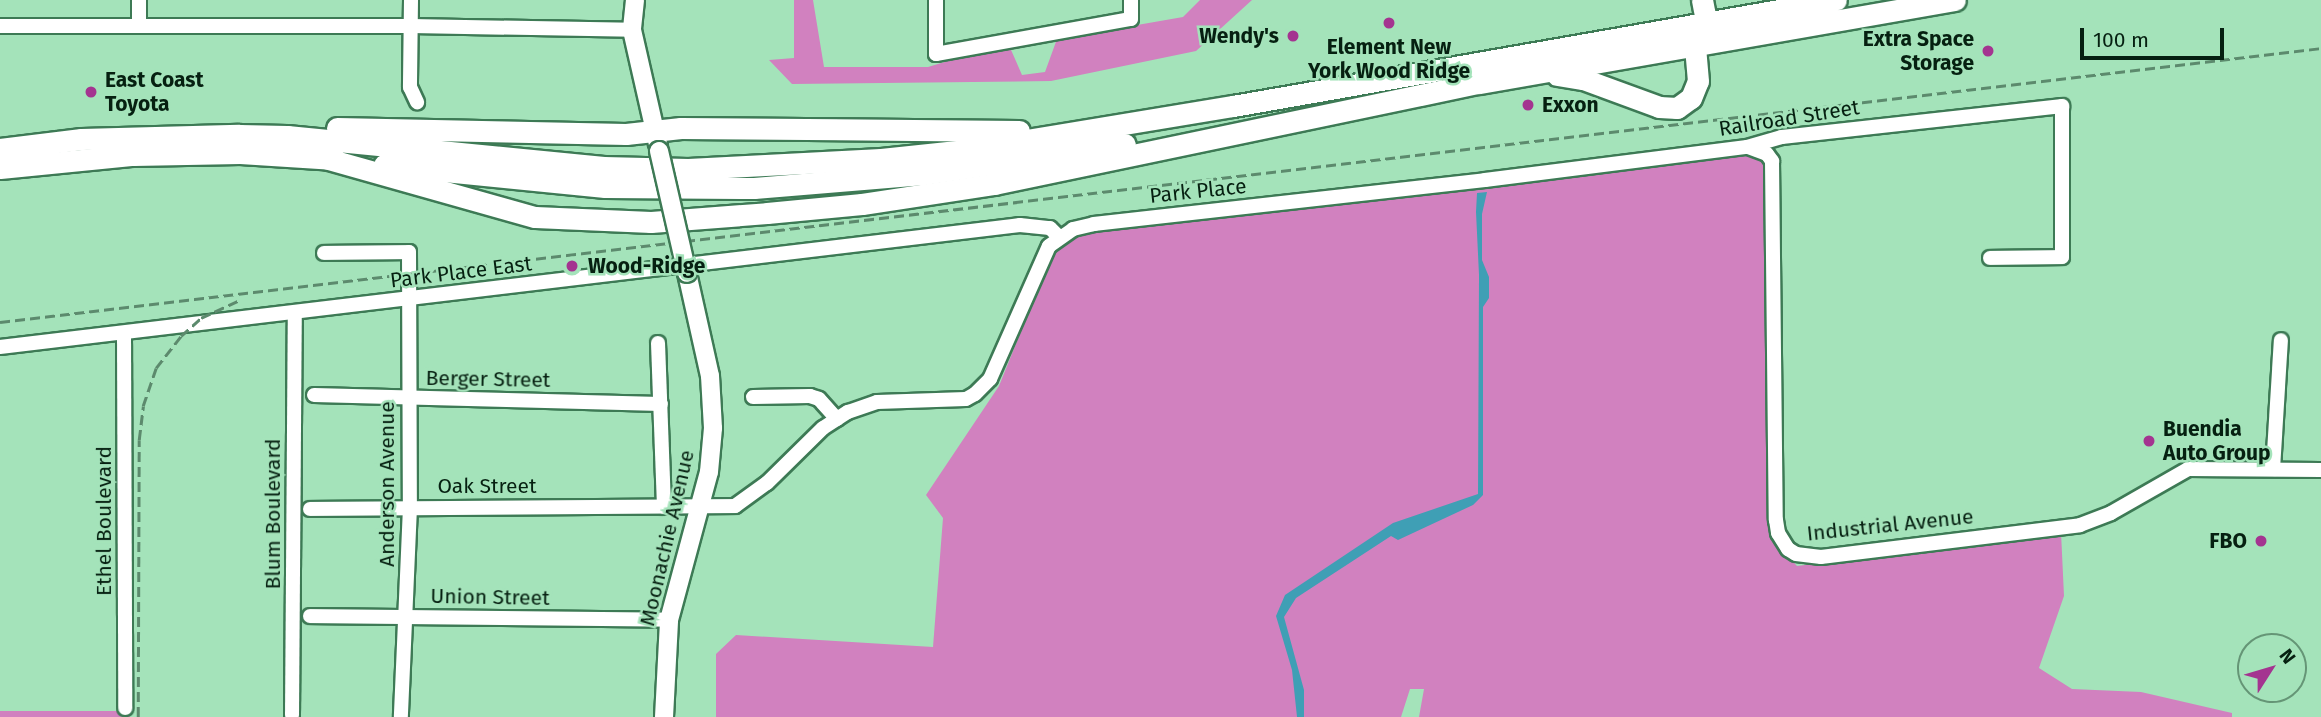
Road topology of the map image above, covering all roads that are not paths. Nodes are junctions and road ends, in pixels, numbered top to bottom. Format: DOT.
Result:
graph roads {
  1 [pos="139,0"];
  2 [pos="411,0"];
  3 [pos="635,0"];
  4 [pos="936,0"];
  5 [pos="1131,0"];
  6 [pos="1702,0"];
  7 [pos="1836,0"];
  8 [pos="1955,0"];
  9 [pos="139,25"];
  10 [pos="0,26"];
  11 [pos="411,26"];
  12 [pos="632,30"];
  13 [pos="1699,35"];
  14 [pos="1545,73"];
  15 [pos="416,102"];
  16 [pos="1328,112"];
  17 [pos="178,135"];
  18 [pos="1040,136"];
  19 [pos="657,141"];
  20 [pos="1746,147"];
  21 [pos="0,149"];
  22 [pos="321,157"];
  23 [pos="0,168"];
  24 [pos="1485,180"];
  25 [pos="675,221"];
  26 [pos="1059,237"];
  27 [pos="324,253"];
  28 [pos="1990,258"];
  29 [pos="409,299"];
  30 [pos="295,313"];
  31 [pos="124,334"];
  32 [pos="2281,340"];
  33 [pos="658,343"];
  34 [pos="0,347"];
  35 [pos="314,395"];
  36 [pos="753,397"];
  37 [pos="408,398"];
  38 [pos="661,404"];
  39 [pos="837,419"];
  40 [pos="2273,469"];
  41 [pos="2321,470"];
  42 [pos="410,507"];
  43 [pos="664,507"];
  44 [pos="700,508"];
  45 [pos="310,509"];
  46 [pos="310,616"];
  47 [pos="407,618"];
  48 [pos="669,620"];
  49 [pos="125,708"];
  50 [pos="292,715"];
  51 [pos="401,717"];
  52 [pos="664,717"];
  1 -- 9 [label="street"];
  2 -- 11 [label="street"];
  3 -- 12 [label="main road, Moonachie Avenue"];
  4 -- 5 [label="street"];
  6 -- 13 [label="highway"];
  7 -- 13 [label="highway"];
  8 -- 13 [label="highway"];
  9 -- 10 [label="street"];
  9 -- 11 [label="street"];
  11 -- 12 [label="street"];
  11 -- 15 [label="street"];
  12 -- 19 [label="main road, Moonachie Avenue"];
  13 -- 14 [label="highway"];
  13 -- 14 [label="highway"];
  13 -- 18 [label="highway"];
  14 -- 16 [label="highway"];
  16 -- 22 [label="highway"];
  16 -- 25 [label="highway"];
  17 -- 18 [label="highway"];
  17 -- 19 [label="highway"];
  17 -- 21 [label="highway"];
  18 -- 19 [label="highway"];
  19 -- 25 [label="main road, Moonachie Avenue, bridge"];
  20 -- 24 [label="street, Railroad Street"];
  20 -- 28 [label="street, Railroad Street"];
  20 -- 40 [label="street, Industrial Avenue"];
  22 -- 23 [label="highway"];
  22 -- 25 [label="highway"];
  24 -- 26 [label="street, Park Place"];
  25 -- 44 [label="main road, Moonachie Avenue, bridge"];
  26 -- 29 [label="street, Park Place East"];
  26 -- 39 [label="street"];
  27 -- 29 [label="street, Anderson Avenue"];
  29 -- 30 [label="street, Park Place East"];
  29 -- 37 [label="street, Anderson Avenue"];
  30 -- 31 [label="street"];
  30 -- 50 [label="street, Blum Boulevard"];
  31 -- 34 [label="street"];
  31 -- 49 [label="street, Ethel Boulevard"];
  32 -- 40 [label="street"];
  33 -- 38 [label="street, Moonachie Avenue"];
  35 -- 37 [label="street, Berger Street"];
  36 -- 39 [label="street"];
  37 -- 38 [label="street, Berger Street"];
  37 -- 42 [label="street, Anderson Avenue"];
  38 -- 43 [label="street, Moonachie Avenue"];
  39 -- 44 [label="street"];
  40 -- 41 [label="street, Industrial Avenue"];
  42 -- 43 [label="street, Oak Street"];
  42 -- 45 [label="street, Oak Street"];
  42 -- 47 [label="street, Anderson Avenue"];
  43 -- 44 [label="street, Oak Street"];
  44 -- 48 [label="main road, Moonachie Avenue"];
  46 -- 47 [label="street, Union Street"];
  47 -- 48 [label="street, Union Street"];
  47 -- 51 [label="street, Anderson Avenue"];
  48 -- 52 [label="main road, Moonachie Avenue"];
}
